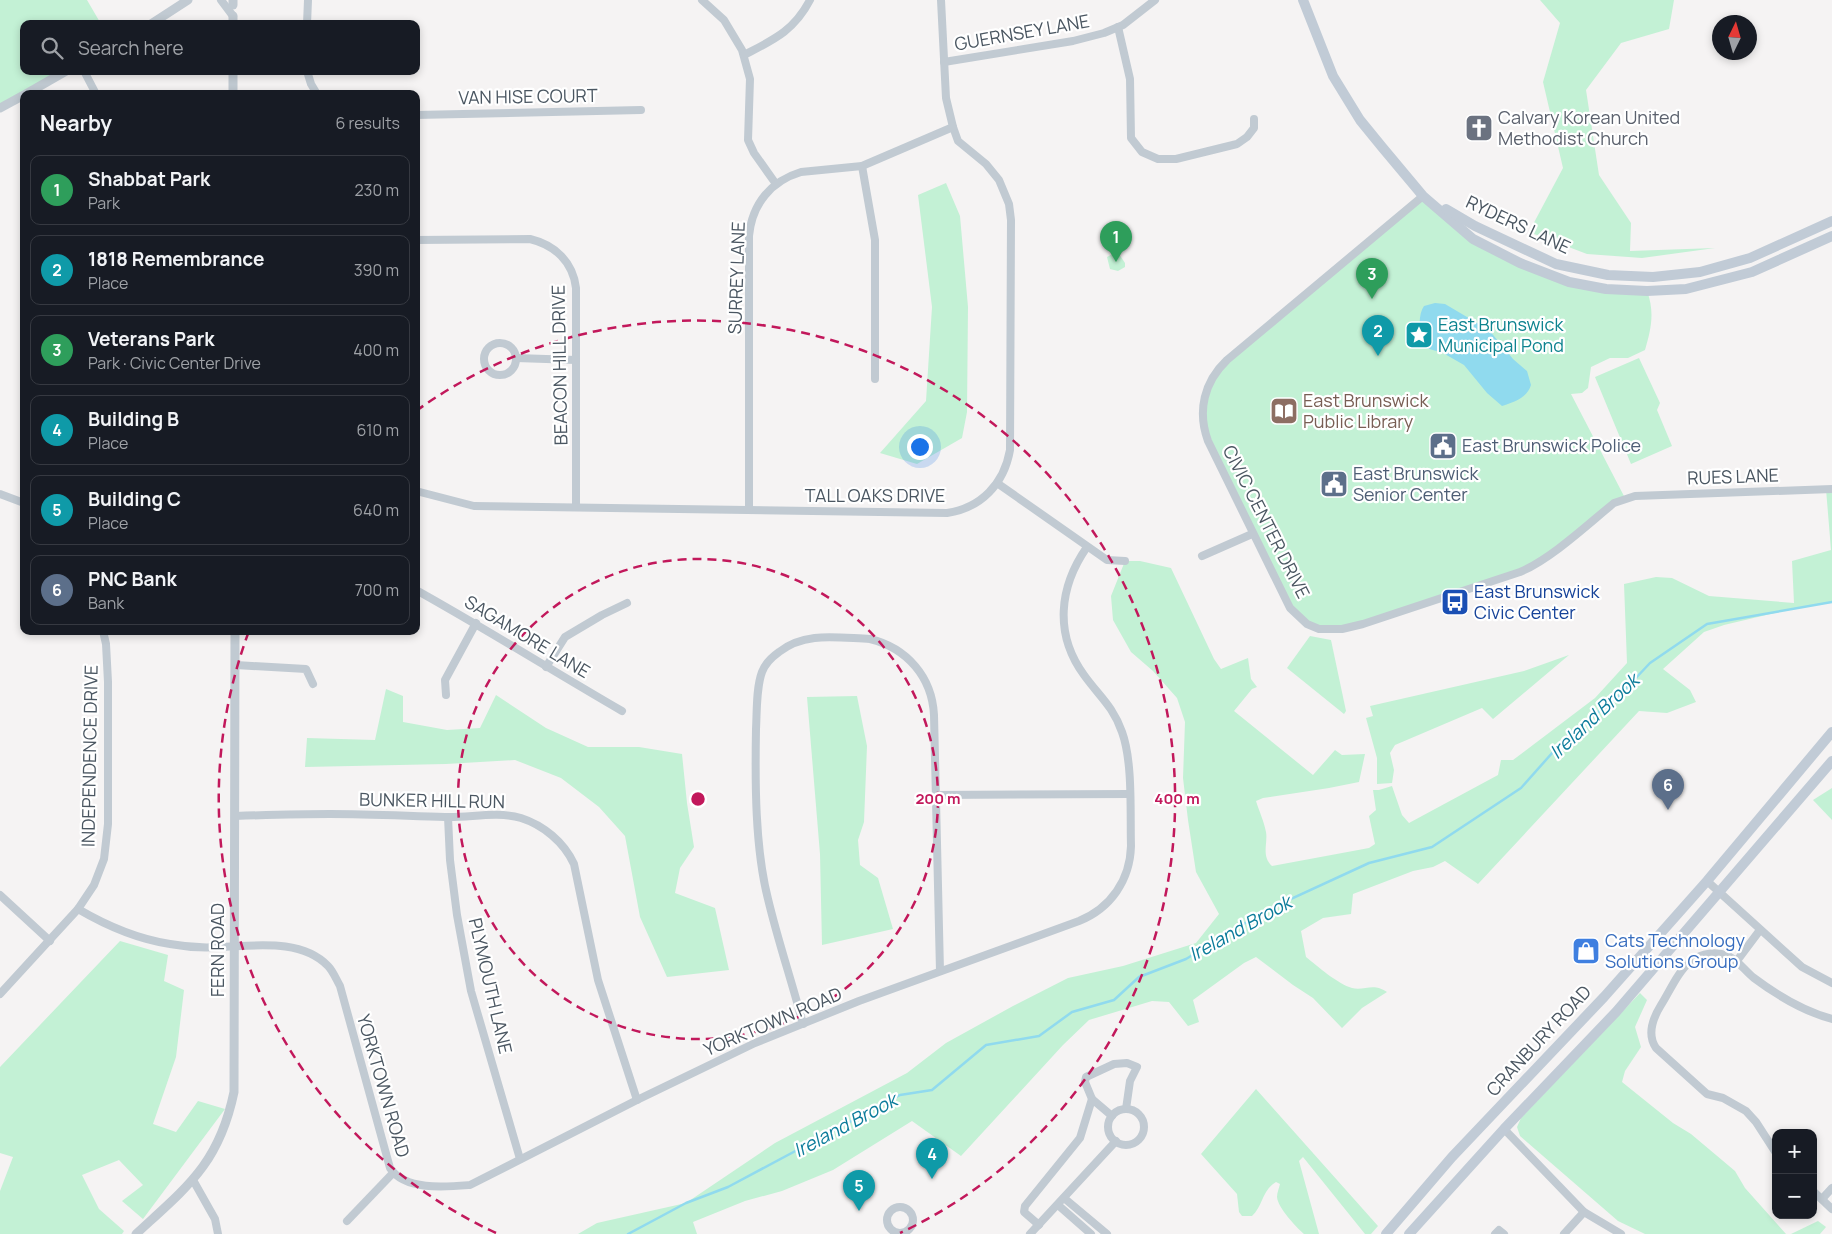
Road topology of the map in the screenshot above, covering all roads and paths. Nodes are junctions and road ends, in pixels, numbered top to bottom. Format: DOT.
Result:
graph roads {
  1 [pos="188,0"];
  2 [pos="221,0"];
  3 [pos="308,0"];
  4 [pos="702,0"];
  5 [pos="810,0"];
  6 [pos="941,0"];
  7 [pos="1155,0"];
  8 [pos="1303,0"];
  9 [pos="233,2"];
  10 [pos="1146,3"];
  11 [pos="156,20"];
  12 [pos="233,20"];
  13 [pos="307,20"];
  14 [pos="1118,27"];
  15 [pos="744,54"];
  16 [pos="944,62"];
  17 [pos="59,75"];
  18 [pos="86,75"];
  19 [pos="232,75"];
  20 [pos="308,75"];
  21 [pos="32,90"];
  22 [pos="94,90"];
  23 [pos="232,90"];
  24 [pos="315,90"];
  25 [pos="20,97"];
  26 [pos="0,108"];
  27 [pos="641,110"];
  28 [pos="420,115"];
  29 [pos="1254,119"];
  30 [pos="953,127"];
  31 [pos="862,166"];
  32 [pos="776,184"];
  33 [pos="1423,196"];
  34 [pos="1832,221"];
  35 [pos="1832,236"];
  36 [pos="420,240"];
  37 [pos="516,358"];
  38 [pos="576,360"];
  39 [pos="876,379"];
  40 [pos="998,483"];
  41 [pos="1832,489"];
  42 [pos="420,492"];
  43 [pos="0,494"];
  44 [pos="1635,496"];
  45 [pos="20,502"];
  46 [pos="576,507"];
  47 [pos="749,510"];
  48 [pos="1252,534"];
  49 [pos="1086,547"];
  50 [pos="1202,556"];
  51 [pos="1124,562"];
  52 [pos="420,592"];
  53 [pos="627,603"];
  54 [pos="476,623"];
  55 [pos="105,635"];
  56 [pos="235,635"];
  57 [pos="236,665"];
  58 [pos="546,667"];
  59 [pos="313,684"];
  60 [pos="446,695"];
  61 [pos="622,711"];
  62 [pos="1832,732"];
  63 [pos="1832,761"];
  64 [pos="1129,794"];
  65 [pos="936,795"];
  66 [pos="235,816"];
  67 [pos="448,817"];
  68 [pos="1706,881"];
  69 [pos="1720,892"];
  70 [pos="0,896"];
  71 [pos="78,909"];
  72 [pos="1760,930"];
  73 [pos="50,941"];
  74 [pos="234,946"];
  75 [pos="1736,962"];
  76 [pos="940,971"];
  77 [pos="1832,983"];
  78 [pos="0,994"];
  79 [pos="1832,1019"];
  80 [pos="804,1024"];
  81 [pos="1092,1099"];
  82 [pos="637,1100"];
  83 [pos="1126,1109"];
  84 [pos="1112,1116"];
  85 [pos="1504,1129"];
  86 [pos="1116,1141"];
  87 [pos="1772,1147"];
  88 [pos="520,1159"];
  89 [pos="393,1173"];
  90 [pos="194,1180"];
  91 [pos="1832,1188"];
  92 [pos="1817,1195"];
  93 [pos="1064,1198"];
  94 [pos="1822,1199"];
  95 [pos="1058,1205"];
  96 [pos="1832,1210"];
  97 [pos="1584,1212"];
  98 [pos="347,1221"];
  99 [pos="1039,1225"];
  100 [pos="910,1229"];
  101 [pos="136,1234"];
  102 [pos="218,1234"];
  103 [pos="918,1234"];
  104 [pos="1030,1234"];
  105 [pos="1091,1234"];
  106 [pos="1107,1234"];
  107 [pos="1386,1234"];
  108 [pos="1409,1234"];
  109 [pos="1495,1234"];
  110 [pos="1504,1234"];
  111 [pos="1564,1234"];
  112 [pos="1621,1234"];
  1 -- 11 [label="street"];
  2 -- 12 [label="street"];
  3 -- 13 [label="street"];
  4 -- 15 [label="street"];
  5 -- 15 [label="street"];
  6 -- 16 [label="street, TALL OAKS DRIVE"];
  7 -- 10 [label="street, GUERNSEY LANE"];
  8 -- 33 [label="main road, RYDERS LANE"];
  9 -- 12 [label="street"];
  10 -- 14 [label="street, GUERNSEY LANE"];
  14 -- 16 [label="street, GUERNSEY LANE"];
  14 -- 29 [label="street"];
  15 -- 32 [label="street"];
  16 -- 30 [label="street, TALL OAKS DRIVE"];
  17 -- 21 [label="street"];
  18 -- 22 [label="street"];
  19 -- 23 [label="street"];
  20 -- 24 [label="street"];
  25 -- 26 [label="street"];
  27 -- 28 [label="street, VAN HISE COURT"];
  30 -- 31 [label="street, SURREY LANE"];
  30 -- 40 [label="street, TALL OAKS DRIVE"];
  31 -- 32 [label="street, SURREY LANE"];
  31 -- 39 [label="street"];
  32 -- 47 [label="street, SURREY LANE"];
  33 -- 34 [label="main road, RYDERS LANE"];
  33 -- 35 [label="main road, RYDERS LANE"];
  33 -- 48 [label="street, CIVIC CENTER DRIVE"];
  36 -- 38 [label="street, BEACON HILL DRIVE"];
  37 -- 37 [label="street"];
  37 -- 38 [label="street"];
  38 -- 46 [label="street, BEACON HILL DRIVE"];
  40 -- 47 [label="street, TALL OAKS DRIVE"];
  40 -- 49 [label="street"];
  41 -- 44 [label="street, RUES LANE"];
  42 -- 46 [label="street, TALL OAKS DRIVE"];
  43 -- 45 [label="street"];
  44 -- 48 [label="street, CIVIC CENTER DRIVE"];
  46 -- 47 [label="street, TALL OAKS DRIVE"];
  48 -- 50 [label="street"];
  49 -- 51 [label="street"];
  49 -- 64 [label="street, YORKTOWN ROAD"];
  52 -- 54 [label="street, SAGAMORE LANE"];
  53 -- 58 [label="street"];
  54 -- 58 [label="street, SAGAMORE LANE"];
  54 -- 60 [label="street"];
  55 -- 71 [label="street, INDEPENDENCE DRIVE"];
  56 -- 57 [label="street, FERN ROAD"];
  57 -- 59 [label="street"];
  57 -- 66 [label="street, FERN ROAD"];
  58 -- 61 [label="street, SAGAMORE LANE"];
  62 -- 68 [label="main road, CRANBURY ROAD"];
  63 -- 69 [label="main road, CRANBURY ROAD"];
  64 -- 65 [label="street"];
  64 -- 76 [label="street, YORKTOWN ROAD"];
  65 -- 76 [label="street"];
  65 -- 80 [label="street"];
  66 -- 67 [label="street, BUNKER HILL RUN"];
  66 -- 74 [label="street, FERN ROAD"];
  67 -- 82 [label="street, BUNKER HILL RUN"];
  67 -- 88 [label="street, PLYMOUTH LANE"];
  68 -- 69 [label="street"];
  68 -- 107 [label="main road, CRANBURY ROAD"];
  69 -- 72 [label="street"];
  69 -- 85 [label="main road, CRANBURY ROAD"];
  70 -- 73 [label="street"];
  71 -- 73 [label="street, INDEPENDENCE DRIVE"];
  71 -- 74 [label="street, YORKTOWN ROAD"];
  72 -- 75 [label="street"];
  72 -- 77 [label="street"];
  73 -- 78 [label="street, INDEPENDENCE DRIVE"];
  74 -- 89 [label="street, YORKTOWN ROAD"];
  74 -- 90 [label="street, FERN ROAD"];
  75 -- 79 [label="street"];
  75 -- 87 [label="street"];
  76 -- 80 [label="street, YORKTOWN ROAD"];
  80 -- 82 [label="street, YORKTOWN ROAD"];
  81 -- 83 [label="street"];
  81 -- 84 [label="street"];
  81 -- 99 [label="street"];
  82 -- 88 [label="street, YORKTOWN ROAD"];
  83 -- 84 [label="street"];
  83 -- 86 [label="street"];
  84 -- 86 [label="street"];
  85 -- 97 [label="street"];
  85 -- 108 [label="main road, CRANBURY ROAD"];
  86 -- 93 [label="street"];
  88 -- 89 [label="street, YORKTOWN ROAD"];
  89 -- 98 [label="street"];
  90 -- 101 [label="street, FERN ROAD"];
  90 -- 102 [label="street"];
  91 -- 94 [label="street"];
  92 -- 94 [label="street"];
  93 -- 95 [label="street"];
  93 -- 106 [label="street"];
  94 -- 96 [label="street"];
  95 -- 99 [label="street"];
  95 -- 105 [label="street"];
  97 -- 111 [label="street"];
  97 -- 112 [label="street"];
  99 -- 104 [label="street"];
  100 -- 103 [label="street"];
  109 -- 110 [label="street"];
}
